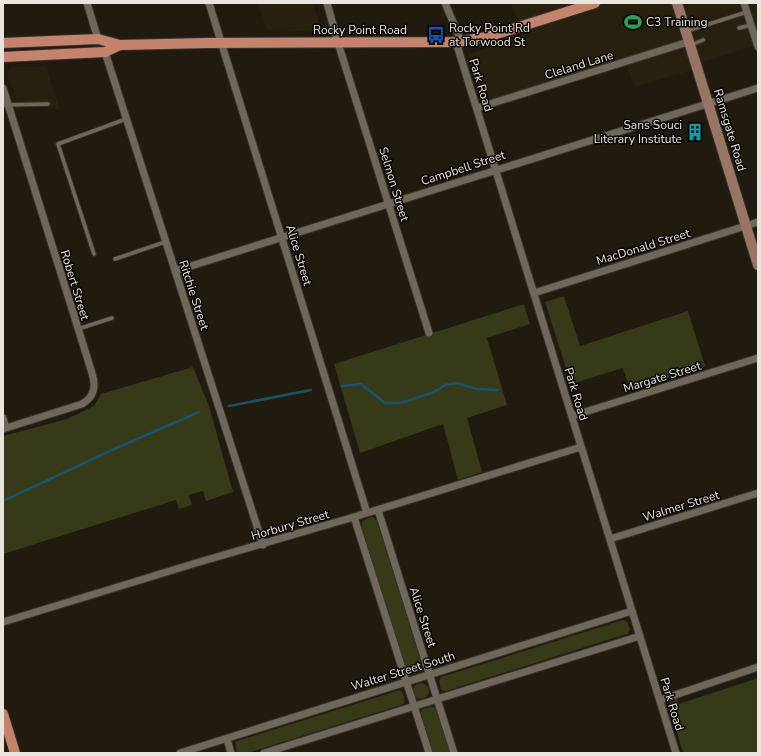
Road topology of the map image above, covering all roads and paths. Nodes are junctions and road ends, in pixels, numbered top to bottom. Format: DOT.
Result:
graph roads {
  1 [pos="87,3"];
  2 [pos="209,3"];
  3 [pos="328,3"];
  4 [pos="445,3"];
  5 [pos="595,3"];
  6 [pos="677,3"];
  7 [pos="744,3"];
  8 [pos="747,12"];
  9 [pos="751,24"];
  10 [pos="739,28"];
  11 [pos="98,39"];
  12 [pos="688,39"];
  13 [pos="703,40"];
  14 [pos="338,42"];
  15 [pos="458,42"];
  16 [pos="3,43"];
  17 [pos="222,43"];
  18 [pos="120,45"];
  19 [pos="758,47"];
  20 [pos="105,52"];
  21 [pos="3,56"];
  22 [pos="3,88"];
  23 [pos="758,88"];
  24 [pos="708,103"];
  25 [pos="48,104"];
  26 [pos="6,105"];
  27 [pos="477,108"];
  28 [pos="126,119"];
  29 [pos="495,169"];
  30 [pos="389,204"];
  31 [pos="758,222"];
  32 [pos="746,226"];
  33 [pos="282,236"];
  34 [pos="165,242"];
  35 [pos="94,254"];
  36 [pos="115,259"];
  37 [pos="758,266"];
  38 [pos="175,271"];
  39 [pos="534,293"];
  40 [pos="112,318"];
  41 [pos="77,329"];
  42 [pos="429,333"];
  43 [pos="758,358"];
  44 [pos="572,416"];
  45 [pos="3,418"];
  46 [pos="5,429"];
  47 [pos="581,447"];
  48 [pos="758,493"];
  49 [pos="378,510"];
  50 [pos="367,513"];
  51 [pos="354,517"];
  52 [pos="610,539"];
  53 [pos="263,545"];
  54 [pos="632,611"];
  55 [pos="3,622"];
  56 [pos="640,636"];
  57 [pos="758,667"];
  58 [pos="430,674"];
  59 [pos="406,681"];
  60 [pos="438,699"];
  61 [pos="660,700"];
  62 [pos="414,707"];
  63 [pos="3,714"];
  64 [pos="227,738"];
  65 [pos="15,753"];
  66 [pos="180,753"];
  67 [pos="232,753"];
  68 [pos="264,753"];
  69 [pos="429,753"];
  70 [pos="454,753"];
  71 [pos="676,753"];
  1 -- 11 [label="street"];
  2 -- 17 [label="street, Alice Street"];
  3 -- 14 [label="street, Selmon Street"];
  4 -- 15 [label="street, Park Road"];
  5 -- 15 [label="main road, Rocky Point Road"];
  6 -- 12 [label="main road, Ramsgate Road"];
  7 -- 8 [label="street"];
  8 -- 9 [label="street"];
  8 -- 12 [label="lane"];
  9 -- 10 [label="lane"];
  9 -- 19 [label="street"];
  11 -- 16 [label="main road, Rocky Point Road"];
  11 -- 18 [label="main road, Rocky Point Road"];
  12 -- 13 [label="lane"];
  12 -- 24 [label="main road, Ramsgate Road"];
  12 -- 27 [label="street, Cleland Lane"];
  14 -- 15 [label="main road, Rocky Point Road"];
  14 -- 17 [label="main road, Rocky Point Road"];
  14 -- 30 [label="street, Selmon Street"];
  15 -- 27 [label="street, Park Road"];
  17 -- 18 [label="main road, Rocky Point Road"];
  17 -- 33 [label="street, Alice Street"];
  18 -- 20 [label="main road, Rocky Point Road"];
  20 -- 21 [label="main road, Rocky Point Road"];
  20 -- 28 [label="street, Ritchie Street"];
  22 -- 26 [label="street, Robert Street"];
  23 -- 24 [label="street, Campbell Street"];
  24 -- 29 [label="street, Campbell Street"];
  24 -- 32 [label="main road, Ramsgate Road"];
  25 -- 26 [label="lane"];
  26 -- 41 [label="street, Robert Street"];
  27 -- 29 [label="street, Park Road"];
  28 -- 34 [label="street, Ritchie Street"];
  28 -- 35 [label="lane"];
  29 -- 30 [label="street, Campbell Street"];
  29 -- 39 [label="street, Park Road"];
  30 -- 33 [label="street, Campbell Street"];
  30 -- 42 [label="street, Selmon Street"];
  31 -- 32 [label="street, MacDonald Street"];
  32 -- 37 [label="main road, Ramsgate Road"];
  32 -- 39 [label="street, MacDonald Street"];
  33 -- 38 [label="street, Campbell Street"];
  33 -- 50 [label="street, Alice Street"];
  34 -- 36 [label="lane"];
  34 -- 38 [label="street, Ritchie Street"];
  38 -- 53 [label="street, Ritchie Street"];
  39 -- 44 [label="street, Park Road"];
  40 -- 41 [label="lane"];
  41 -- 46 [label="street, Robert Street"];
  43 -- 44 [label="street, Margate Street"];
  44 -- 47 [label="street, Park Road"];
  45 -- 46 [label="street"];
  47 -- 49 [label="street, Horbury Street"];
  47 -- 52 [label="street, Park Road"];
  48 -- 52 [label="street, Walmer Street"];
  49 -- 50 [label="street, Horbury Street"];
  49 -- 58 [label="street, Alice Street"];
  50 -- 51 [label="street, Horbury Street"];
  51 -- 53 [label="street, Horbury Street"];
  51 -- 59 [label="street"];
  52 -- 54 [label="street, Park Road"];
  53 -- 55 [label="street, Horbury Street"];
  54 -- 56 [label="street, Park Road"];
  54 -- 58 [label="street, Walter Street South"];
  56 -- 60 [label="street"];
  56 -- 61 [label="street, Park Road"];
  57 -- 61 [label="street"];
  58 -- 59 [label="street, Walter Street South"];
  58 -- 60 [label="street, Alice Street"];
  59 -- 62 [label="street"];
  59 -- 64 [label="street, Walter Street South"];
  60 -- 62 [label="street"];
  60 -- 70 [label="street, Alice Street"];
  61 -- 71 [label="street, Park Road"];
  62 -- 68 [label="street"];
  62 -- 69 [label="street"];
  63 -- 65 [label="main road"];
  64 -- 66 [label="street, Walter Street South"];
  64 -- 67 [label="street"];
}
